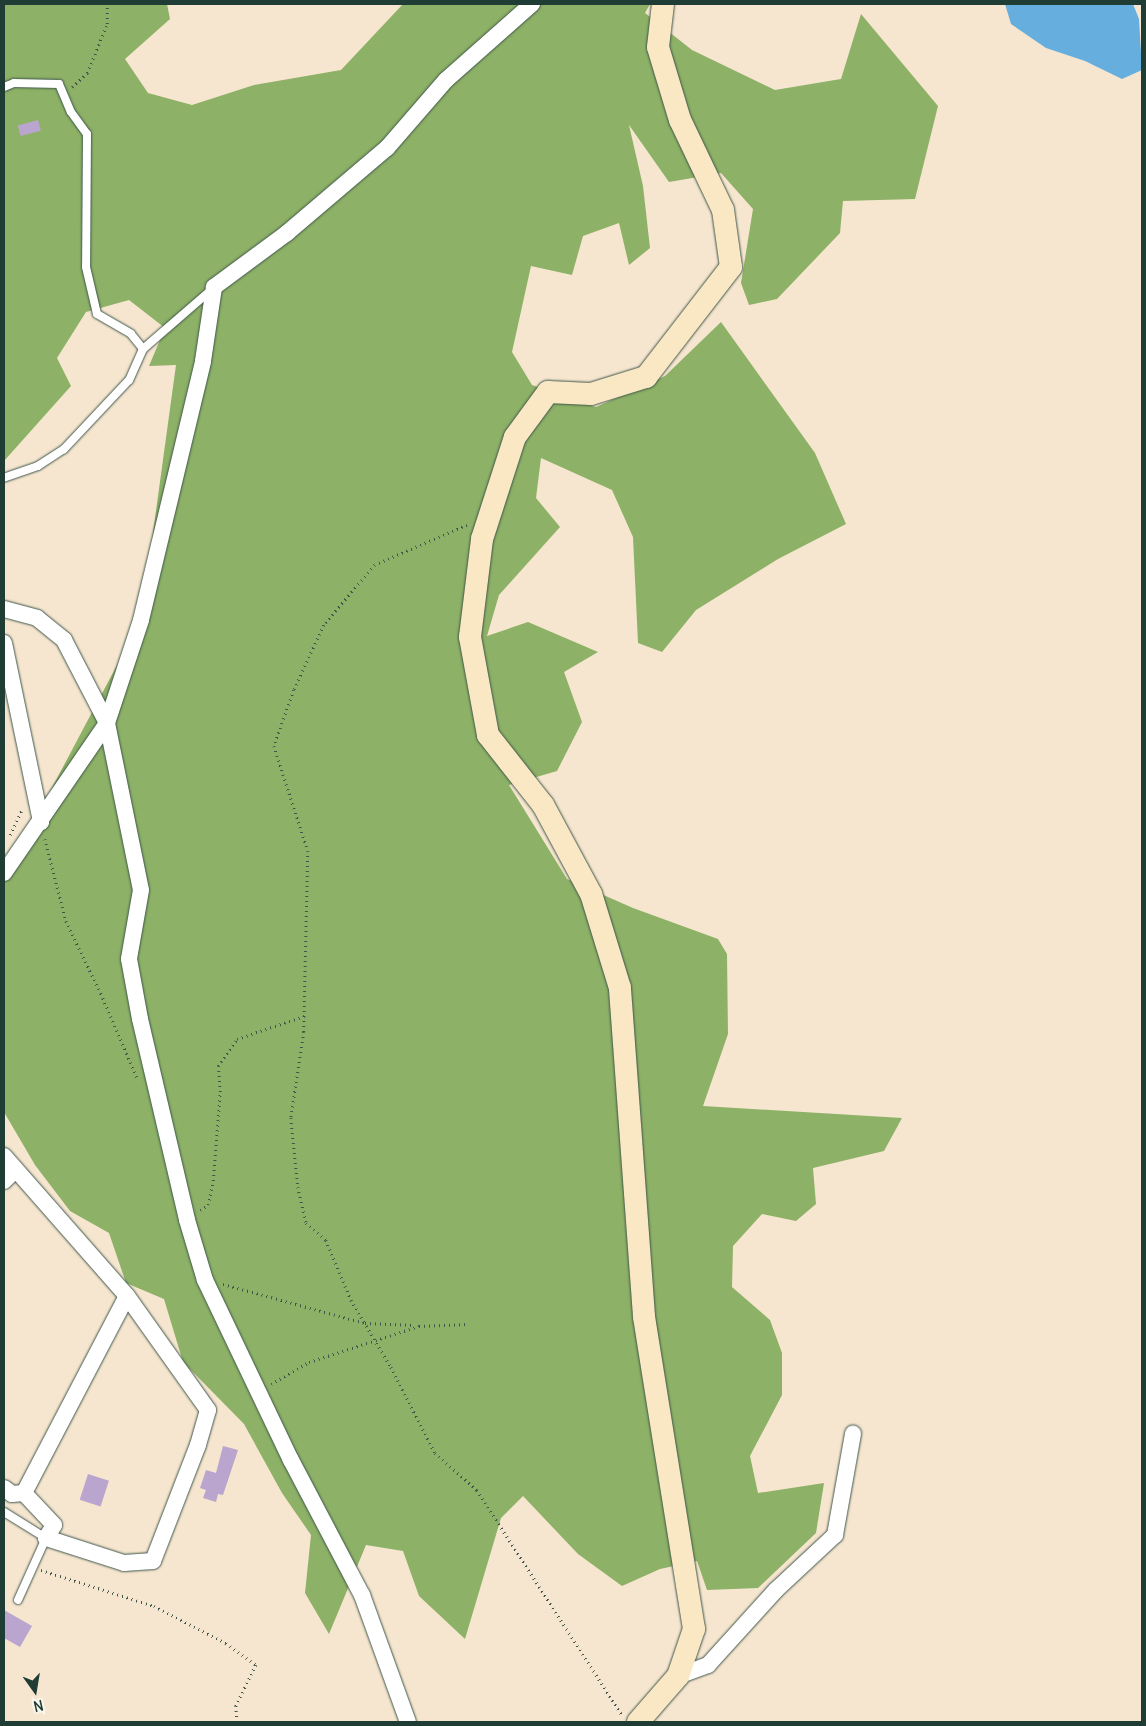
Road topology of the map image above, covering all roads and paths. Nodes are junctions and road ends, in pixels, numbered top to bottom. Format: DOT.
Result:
graph roads {
  1 [pos="107,4"];
  2 [pos="532,4"];
  3 [pos="663,4"];
  4 [pos="4,87"];
  5 [pos="64,95"];
  6 [pos="214,287"];
  7 [pos="143,349"];
  8 [pos="4,478"];
  9 [pos="490,515"];
  10 [pos="4,609"];
  11 [pos="4,643"];
  12 [pos="108,723"];
  13 [pos="31,786"];
  14 [pos="41,822"];
  15 [pos="8,839"];
  16 [pos="4,873"];
  17 [pos="304,1016"];
  18 [pos="140,1087"];
  19 [pos="4,1156"];
  20 [pos="9,1176"];
  21 [pos="187,1220"];
  22 [pos="205,1280"];
  23 [pos="127,1296"];
  24 [pos="365,1323"];
  25 [pos="468,1324"];
  26 [pos="419,1326"];
  27 [pos="375,1339"];
  28 [pos="258,1391"];
  29 [pos="853,1434"];
  30 [pos="4,1488"];
  31 [pos="24,1493"];
  32 [pos="4,1512"];
  33 [pos="46,1538"];
  34 [pos="33,1567"];
  35 [pos="18,1600"];
  36 [pos="678,1676"];
  37 [pos="237,1722"];
  38 [pos="408,1722"];
  39 [pos="627,1722"];
  40 [pos="638,1722"];
  1 -- 5 [label="path"];
  2 -- 6 [label="street"];
  3 -- 9 [label="street"];
  4 -- 5 [label="lane"];
  5 -- 7 [label="lane"];
  6 -- 7 [label="lane"];
  6 -- 12 [label="street"];
  7 -- 8 [label="lane"];
  9 -- 17 [label="path"];
  9 -- 36 [label="street"];
  10 -- 12 [label="street"];
  11 -- 13 [label="street"];
  12 -- 14 [label="street"];
  12 -- 21 [label="street"];
  13 -- 14 [label="street"];
  13 -- 15 [label="path"];
  14 -- 16 [label="street"];
  14 -- 18 [label="path"];
  17 -- 21 [label="path"];
  17 -- 24 [label="path"];
  19 -- 20 [label="street"];
  20 -- 23 [label="street"];
  21 -- 22 [label="street"];
  22 -- 24 [label="path"];
  22 -- 28 [label="street"];
  23 -- 31 [label="street"];
  23 -- 33 [label="street"];
  24 -- 26 [label="path"];
  24 -- 27 [label="path"];
  25 -- 26 [label="path"];
  26 -- 27 [label="path"];
  27 -- 28 [label="path"];
  27 -- 39 [label="path"];
  28 -- 38 [label="street"];
  29 -- 36 [label="street"];
  30 -- 31 [label="street"];
  31 -- 33 [label="street"];
  32 -- 33 [label="lane"];
  33 -- 34 [label="lane"];
  34 -- 35 [label="lane"];
  34 -- 37 [label="path"];
  36 -- 40 [label="street"];
}
